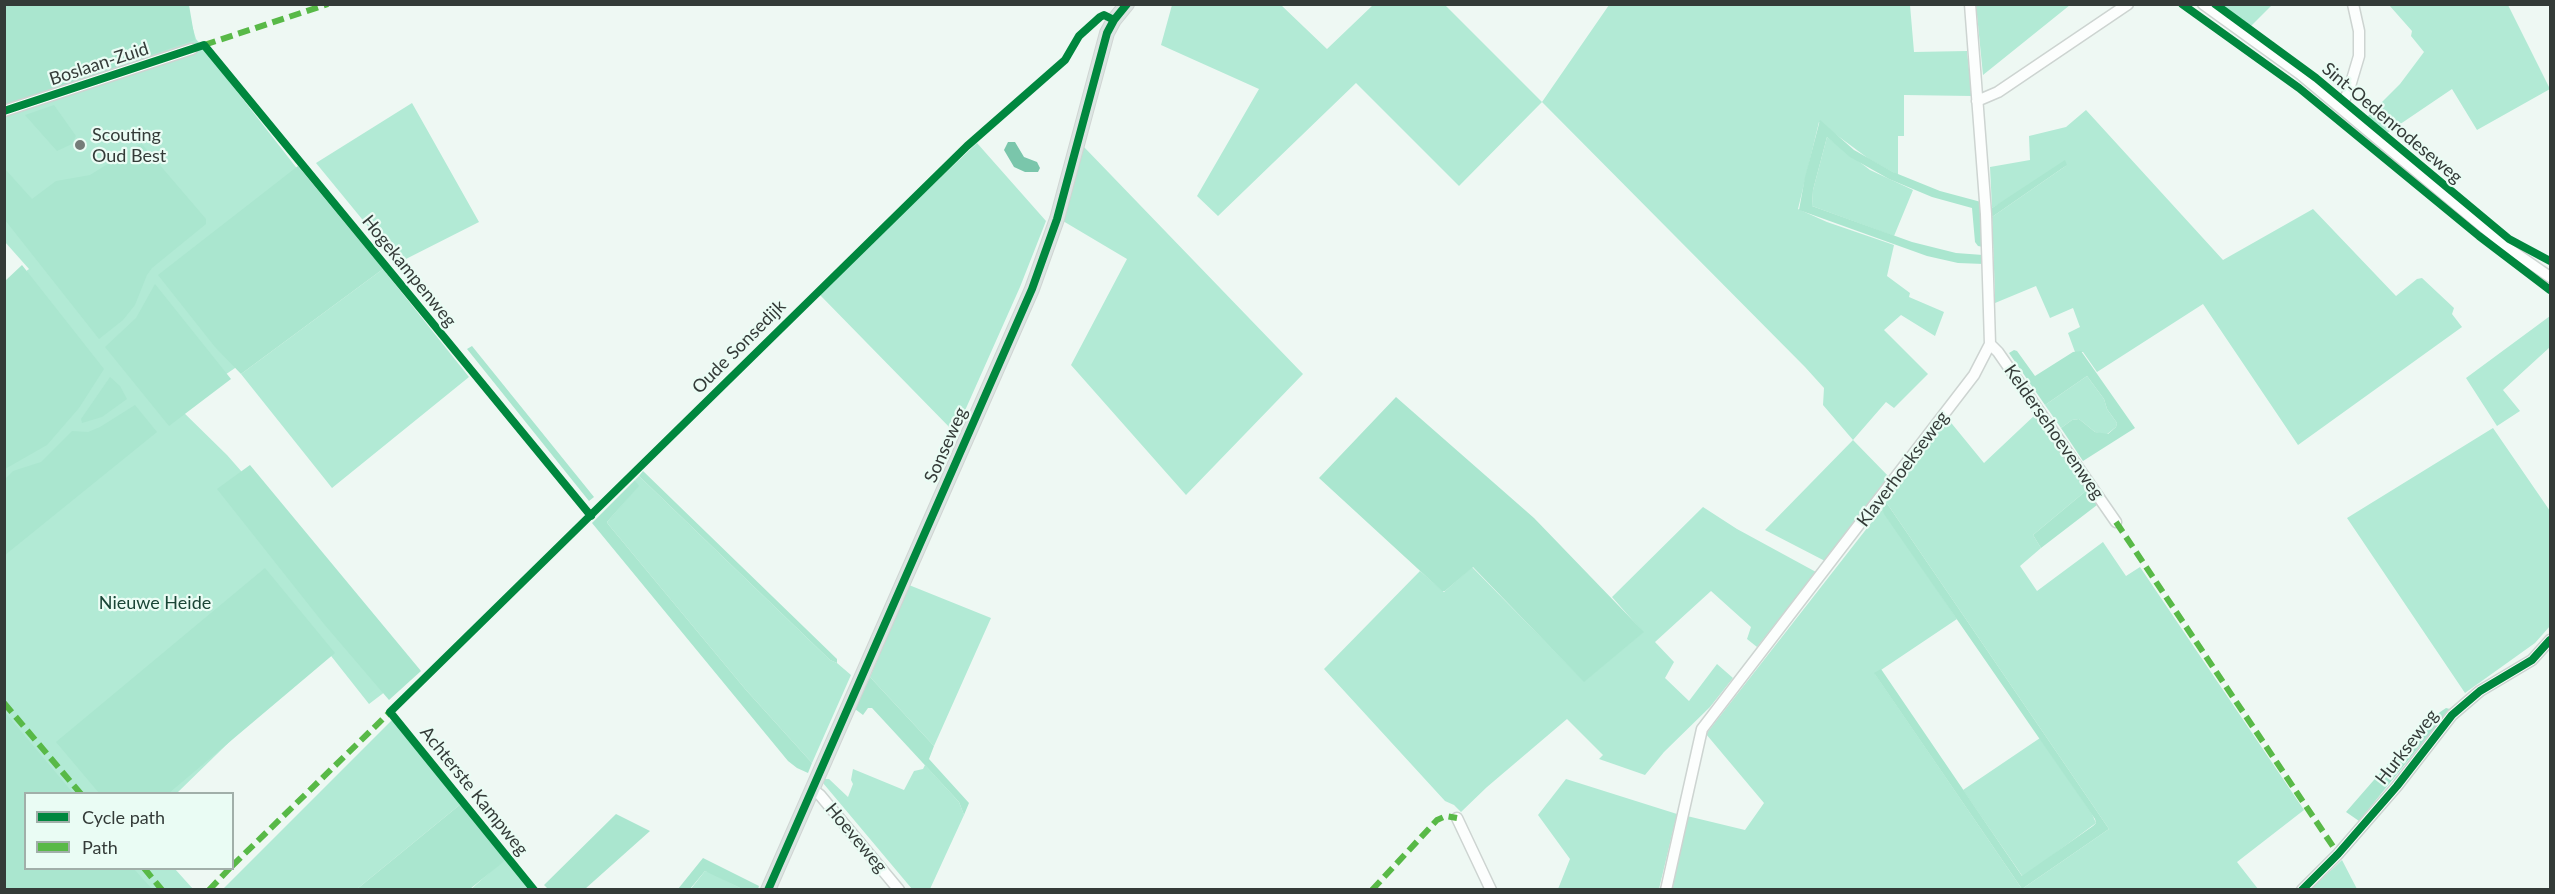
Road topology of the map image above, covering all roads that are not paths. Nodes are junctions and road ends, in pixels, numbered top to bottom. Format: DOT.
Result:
graph roads {
  1 [pos="1127,4"];
  2 [pos="1970,4"];
  3 [pos="2128,4"];
  4 [pos="2203,4"];
  5 [pos="2353,4"];
  6 [pos="192,49"];
  7 [pos="1977,101"];
  8 [pos="2340,107"];
  9 [pos="4,111"];
  10 [pos="2550,277"];
  11 [pos="1990,344"];
  12 [pos="2116,522"];
  13 [pos="2550,640"];
  14 [pos="812,789"];
  15 [pos="1457,818"];
  16 [pos="768,890"];
  17 [pos="899,890"];
  18 [pos="1491,890"];
  19 [pos="1666,890"];
  20 [pos="2302,890"];
  1 -- 14 [label="main road, Sonseweg"];
  2 -- 7 [label="street, Klaverhoekseweg"];
  3 -- 7 [label="street"];
  4 -- 8 [label="street, Sint-Oedenrodeseweg"];
  5 -- 8 [label="street"];
  6 -- 9 [label="street, Boslaan-Zuid"];
  7 -- 11 [label="street, Klaverhoekseweg"];
  8 -- 10 [label="street, Sint-Oedenrodeseweg"];
  11 -- 12 [label="street, Keldersehoevenweg"];
  11 -- 19 [label="street, Klaverhoekseweg"];
  13 -- 20 [label="street, Hurkseweg"];
  14 -- 16 [label="main road, Sonseweg"];
  14 -- 17 [label="street, Hoeveweg"];
  15 -- 18 [label="street"];
}
